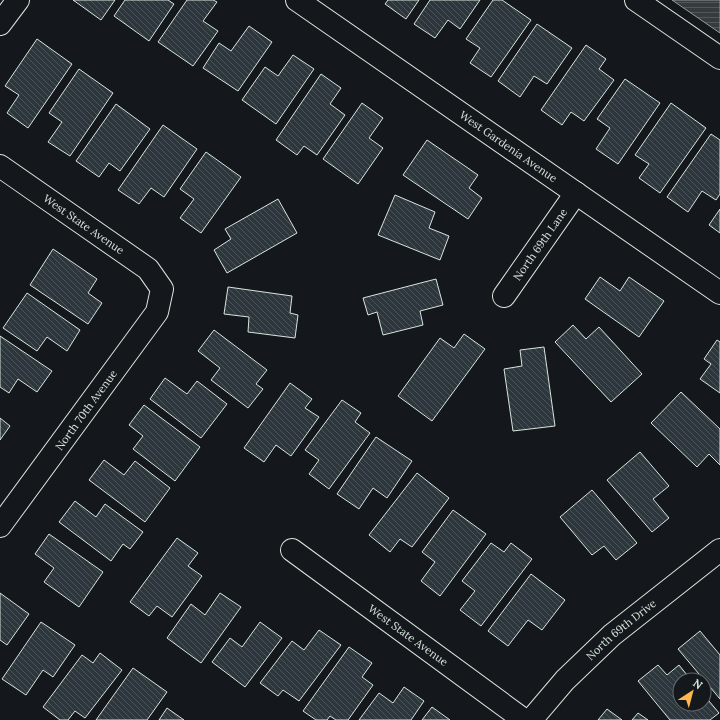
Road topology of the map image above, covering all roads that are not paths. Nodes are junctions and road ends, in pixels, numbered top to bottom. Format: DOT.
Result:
graph roads {
  1 [pos="18,0"];
  2 [pos="297,0"];
  3 [pos="636,0"];
  4 [pos="0,24"];
  5 [pos="720,58"];
  6 [pos="0,166"];
  7 [pos="576,193"];
  8 [pos="162,289"];
  9 [pos="720,293"];
  10 [pos="504,296"];
  11 [pos="0,526"];
  12 [pos="292,550"];
  13 [pos="720,550"];
  14 [pos="524,720"];
  15 [pos="531,720"];
  1 -- 4 [label="street"];
  2 -- 7 [label="street, West Gardenia Avenue"];
  3 -- 5 [label="street"];
  6 -- 8 [label="street, West State Avenue"];
  7 -- 9 [label="street, West Gardenia Avenue"];
  7 -- 10 [label="street, North 69th Lane"];
  8 -- 11 [label="street, North 70th Avenue"];
  12 -- 14 [label="street, West State Avenue"];
  13 -- 15 [label="street, North 69th Drive"];
}
